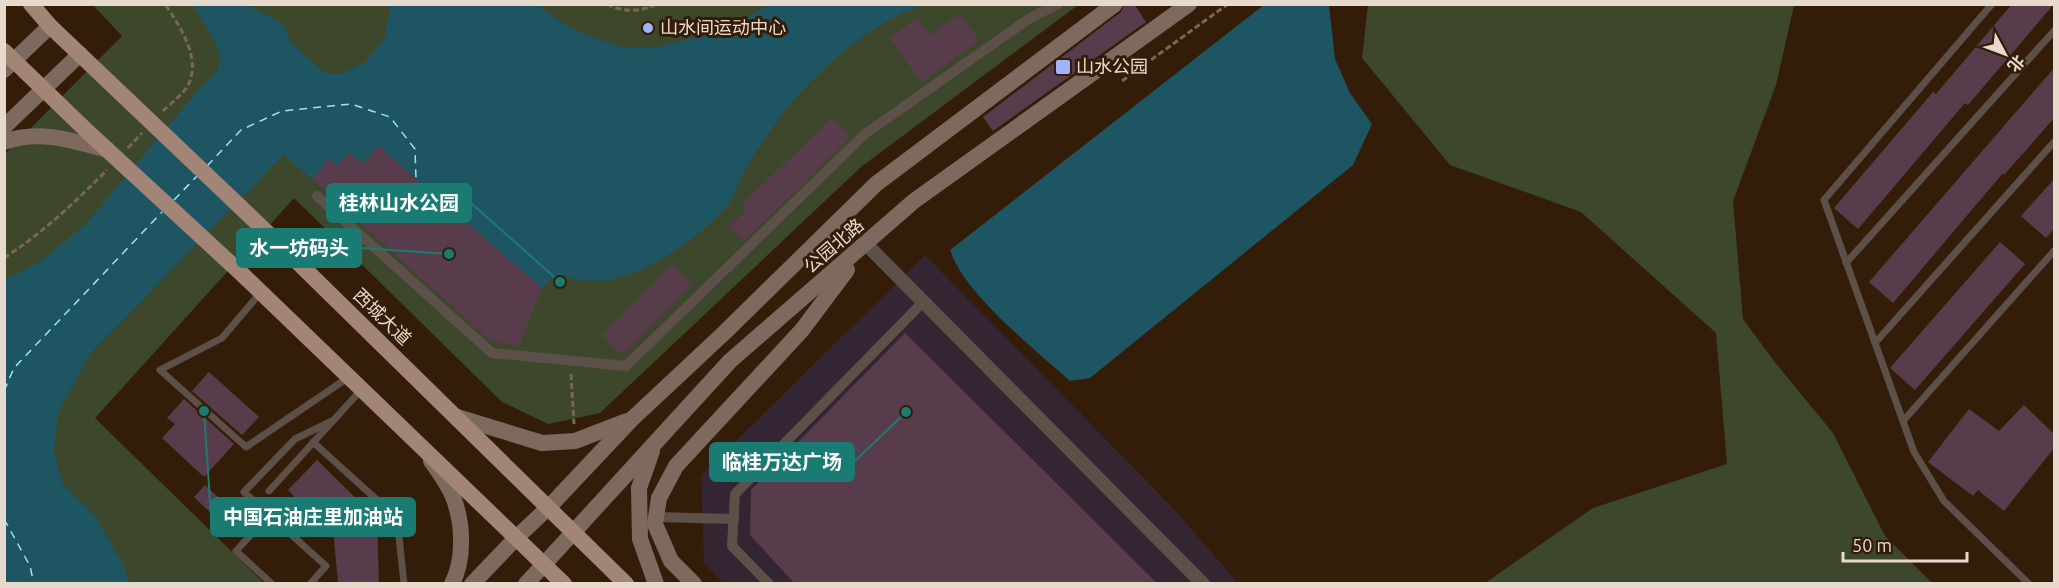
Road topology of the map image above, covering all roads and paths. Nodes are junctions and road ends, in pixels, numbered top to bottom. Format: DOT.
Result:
graph roads {
  1 [pos="31,4"];
  2 [pos="607,4"];
  3 [pos="657,4"];
  4 [pos="1058,4"];
  5 [pos="1115,4"];
  6 [pos="1190,4"];
  7 [pos="1228,4"];
  8 [pos="1992,4"];
  9 [pos="50,26"];
  10 [pos="2055,31"];
  11 [pos="80,54"];
  12 [pos="7,61"];
  13 [pos="1122,81"];
  14 [pos="43,90"];
  15 [pos="4,127"];
  16 [pos="4,142"];
  17 [pos="2055,142"];
  18 [pos="108,150"];
  19 [pos="317,196"];
  20 [pos="866,244"];
  21 [pos="2055,251"];
  22 [pos="1846,262"];
  23 [pos="261,292"];
  24 [pos="923,302"];
  25 [pos="1875,343"];
  26 [pos="571,360"];
  27 [pos="349,377"];
  28 [pos="362,389"];
  29 [pos="457,417"];
  30 [pos="631,420"];
  31 [pos="332,421"];
  32 [pos="1903,421"];
  33 [pos="575,441"];
  34 [pos="313,442"];
  35 [pos="655,443"];
  36 [pos="423,447"];
  37 [pos="269,491"];
  38 [pos="549,507"];
  39 [pos="269,515"];
  40 [pos="656,517"];
  41 [pos="734,519"];
  42 [pos="574,531"];
  43 [pos="517,537"];
  44 [pos="544,564"];
  45 [pos="272,584"];
  46 [pos="310,584"];
  47 [pos="404,584"];
  48 [pos="452,584"];
  49 [pos="472,584"];
  50 [pos="526,584"];
  51 [pos="564,584"];
  52 [pos="626,584"];
  53 [pos="656,584"];
  54 [pos="694,584"];
  55 [pos="769,584"];
  56 [pos="1203,584"];
  57 [pos="2029,584"];
  1 -- 9 [label="highway, 西城大道"];
  2 -- 3 [label="path"];
  4 -- 26 [label="street"];
  5 -- 30 [label="main road, 公园北路"];
  6 -- 20 [label="main road, 公园北路"];
  7 -- 13 [label="path"];
  8 -- 22 [label="lane"];
  9 -- 11 [label="highway, 西城大道"];
  9 -- 12 [label="main road"];
  10 -- 22 [label="lane"];
  11 -- 14 [label="main road"];
  11 -- 29 [label="highway, 西城大道"];
  12 -- 14 [label="highway"];
  14 -- 15 [label="main road"];
  14 -- 18 [label="highway"];
  16 -- 18 [label="main road"];
  17 -- 25 [label="lane"];
  18 -- 23 [label="highway"];
  19 -- 26 [label="street"];
  20 -- 24 [label="street"];
  20 -- 35 [label="main road, 公园北路"];
  20 -- 40 [label="main road"];
  21 -- 32 [label="lane"];
  22 -- 25 [label="lane"];
  23 -- 27 [label="highway"];
  23 -- 27 [label="lane"];
  24 -- 41 [label="street"];
  24 -- 56 [label="street"];
  25 -- 32 [label="lane"];
  26 -- 33 [label="path"];
  27 -- 28 [label="highway"];
  28 -- 31 [label="lane"];
  28 -- 36 [label="highway"];
  29 -- 33 [label="main road"];
  29 -- 38 [label="highway, 西城大道"];
  30 -- 33 [label="main road"];
  30 -- 38 [label="main road, 公园北路"];
  31 -- 34 [label="lane"];
  31 -- 39 [label="lane"];
  32 -- 57 [label="lane"];
  34 -- 37 [label="lane"];
  34 -- 47 [label="lane"];
  35 -- 42 [label="main road, 公园北路"];
  35 -- 53 [label="main road"];
  36 -- 43 [label="highway"];
  36 -- 48 [label="main road"];
  38 -- 42 [label="highway, 西城大道"];
  38 -- 43 [label="main road, 公园北路"];
  39 -- 45 [label="lane"];
  39 -- 46 [label="lane"];
  40 -- 41 [label="street"];
  40 -- 54 [label="main road"];
  41 -- 55 [label="street"];
  42 -- 44 [label="main road, 公园北路"];
  42 -- 52 [label="highway, 西城大道"];
  43 -- 44 [label="highway"];
  43 -- 49 [label="main road, 公园北路"];
  44 -- 50 [label="main road, 公园北路"];
  44 -- 51 [label="highway"];
}
